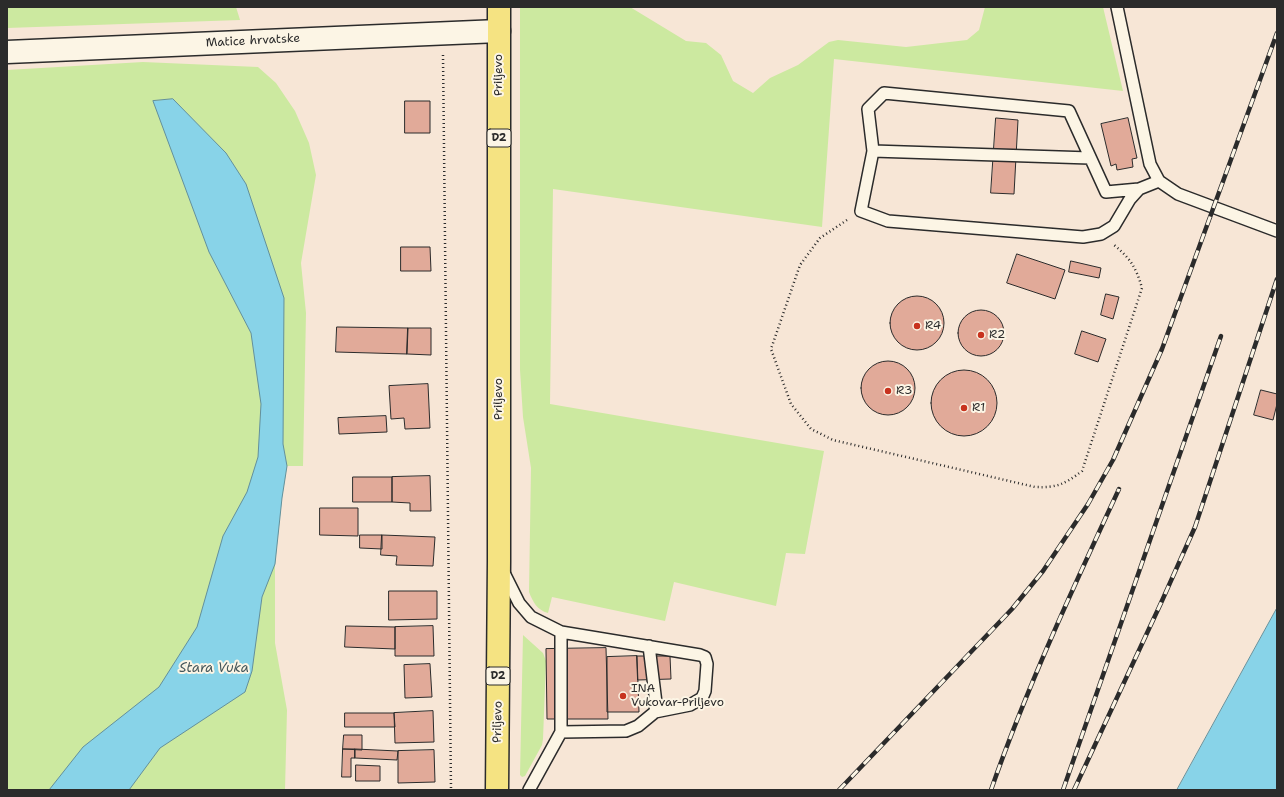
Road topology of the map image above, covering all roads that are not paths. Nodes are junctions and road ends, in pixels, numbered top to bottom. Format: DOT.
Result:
graph roads {
  1 [pos="499,7"];
  2 [pos="1117,7"];
  3 [pos="499,31"];
  4 [pos="7,52"];
  5 [pos="873,151"];
  6 [pos="1090,158"];
  7 [pos="1159,181"];
  8 [pos="1139,189"];
  9 [pos="1277,231"];
  10 [pos="499,561"];
  11 [pos="561,632"];
  12 [pos="649,646"];
  13 [pos="655,712"];
  14 [pos="561,732"];
  15 [pos="497,790"];
  16 [pos="529,790"];
  1 -- 3 [label="main road, Priljevo / D2"];
  2 -- 7 [label="lane"];
  3 -- 4 [label="main road, Matice hrvatske"];
  3 -- 10 [label="main road, Priljevo / D2"];
  5 -- 6 [label="lane"];
  5 -- 6 [label="lane"];
  5 -- 8 [label="lane"];
  6 -- 8 [label="lane"];
  7 -- 8 [label="lane"];
  7 -- 9 [label="lane"];
  10 -- 11 [label="lane"];
  10 -- 15 [label="main road, Priljevo / D2"];
  11 -- 12 [label="lane"];
  11 -- 14 [label="lane"];
  12 -- 13 [label="lane"];
  12 -- 13 [label="lane"];
  13 -- 14 [label="lane"];
  14 -- 16 [label="lane"];
}
